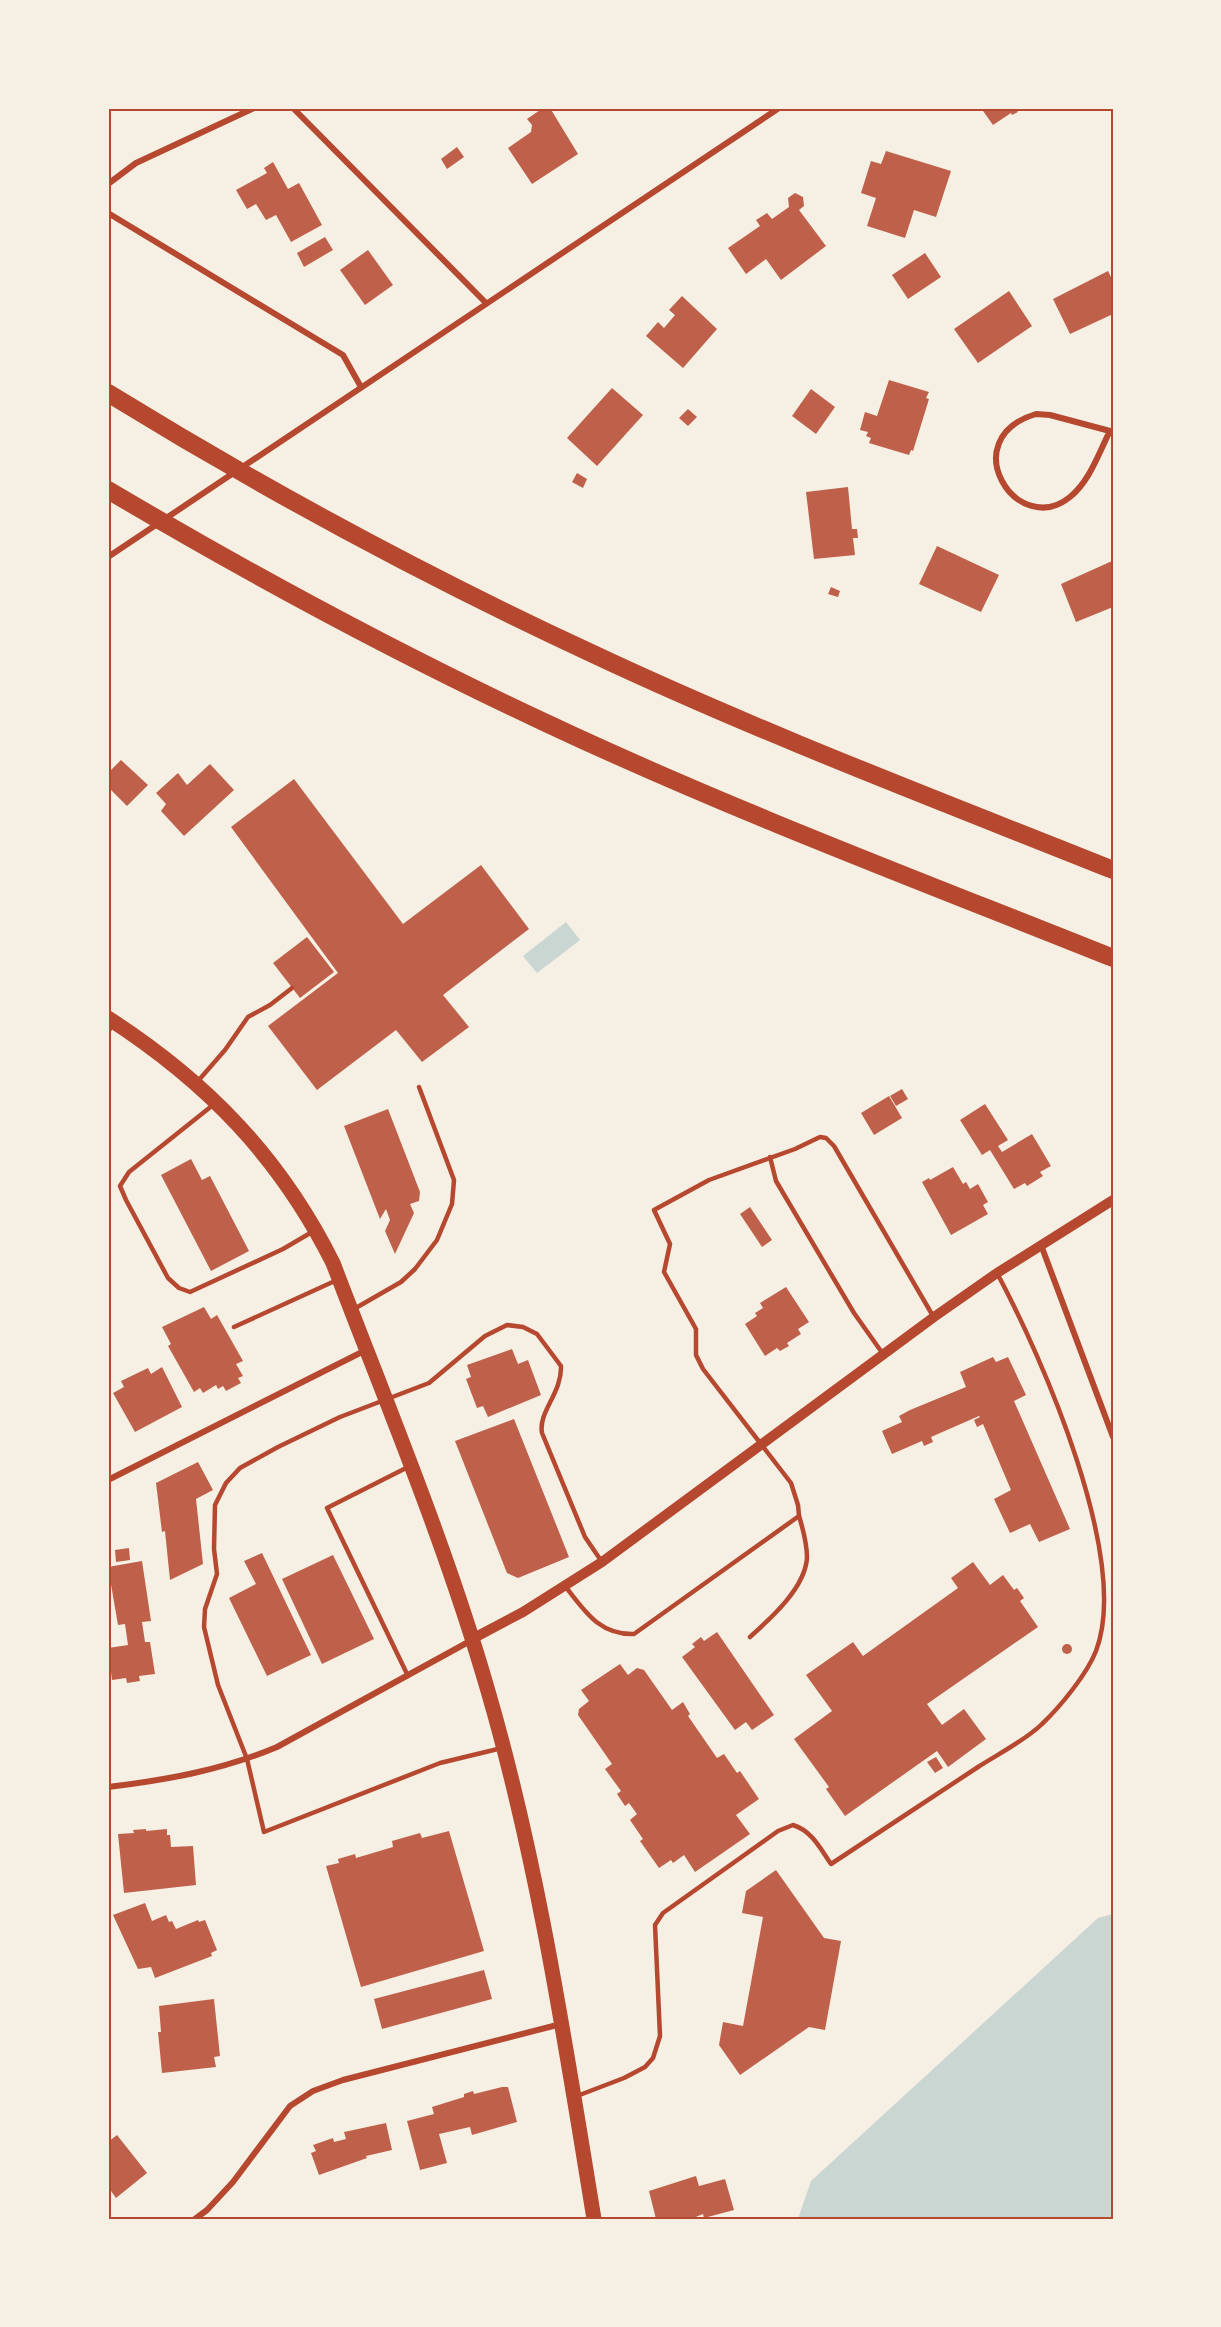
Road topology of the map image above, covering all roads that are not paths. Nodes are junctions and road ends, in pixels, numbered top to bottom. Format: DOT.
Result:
graph roads {
  1 [pos="254,108"];
  2 [pos="294,108"];
  3 [pos="779,108"];
  4 [pos="108,184"];
  5 [pos="108,213"];
  6 [pos="486,303"];
  7 [pos="361,387"];
  8 [pos="108,393"];
  9 [pos="1112,430"];
  10 [pos="108,490"];
  11 [pos="108,557"];
  12 [pos="1113,870"];
  13 [pos="1113,958"];
  14 [pos="292,988"];
  15 [pos="110,1024"];
  16 [pos="196,1083"];
  17 [pos="419,1087"];
  18 [pos="217,1102"];
  19 [pos="770,1157"];
  20 [pos="1113,1200"];
  21 [pos="316,1229"];
  22 [pos="1041,1244"];
  23 [pos="997,1273"];
  24 [pos="339,1279"];
  25 [pos="352,1310"];
  26 [pos="934,1317"];
  27 [pos="234,1327"];
  28 [pos="366,1350"];
  29 [pos="883,1354"];
  30 [pos="386,1401"];
  31 [pos="1113,1437"];
  32 [pos="761,1444"];
  33 [pos="411,1465"];
  34 [pos="108,1480"];
  35 [pos="799,1516"];
  36 [pos="602,1562"];
  37 [pos="565,1586"];
  38 [pos="750,1637"];
  39 [pos="472,1639"];
  40 [pos="408,1676"];
  41 [pos="502,1748"];
  42 [pos="247,1759"];
  43 [pos="108,1787"];
  44 [pos="562,2024"];
  45 [pos="574,2097"];
  46 [pos="195,2219"];
  47 [pos="594,2219"];
  1 -- 4 [label="street"];
  2 -- 6 [label="street"];
  3 -- 6 [label="street"];
  5 -- 7 [label="street"];
  6 -- 7 [label="street"];
  7 -- 11 [label="street"];
  8 -- 12 [label="highway"];
  9 -- 9 [label="street"];
  10 -- 13 [label="highway"];
  14 -- 16 [label="lane"];
  15 -- 16 [label="main road"];
  16 -- 18 [label="main road"];
  17 -- 25 [label="lane"];
  18 -- 21 [label="main road"];
  18 -- 21 [label="lane"];
  19 -- 26 [label="lane"];
  19 -- 29 [label="lane"];
  19 -- 32 [label="lane"];
  20 -- 22 [label="street"];
  21 -- 24 [label="main road"];
  22 -- 23 [label="street"];
  22 -- 31 [label="street"];
  23 -- 26 [label="street"];
  23 -- 45 [label="lane"];
  24 -- 25 [label="main road"];
  24 -- 27 [label="lane"];
  25 -- 28 [label="main road"];
  26 -- 29 [label="street"];
  28 -- 30 [label="main road"];
  28 -- 34 [label="street"];
  29 -- 32 [label="street"];
  30 -- 33 [label="main road"];
  30 -- 36 [label="lane"];
  30 -- 42 [label="lane"];
  32 -- 35 [label="lane"];
  32 -- 36 [label="street"];
  33 -- 39 [label="main road"];
  33 -- 40 [label="lane"];
  35 -- 37 [label="lane"];
  35 -- 38 [label="lane"];
  36 -- 37 [label="street"];
  37 -- 39 [label="street"];
  39 -- 40 [label="street"];
  39 -- 41 [label="main road"];
  40 -- 42 [label="street"];
  41 -- 42 [label="lane"];
  41 -- 44 [label="main road"];
  42 -- 43 [label="street"];
  44 -- 45 [label="main road"];
  44 -- 46 [label="street"];
  45 -- 47 [label="main road"];
}
